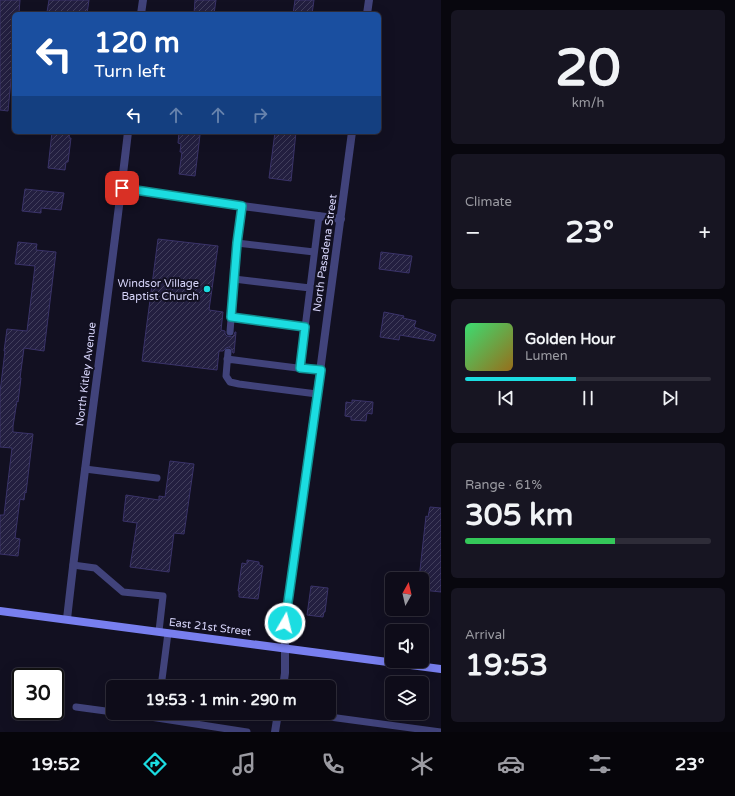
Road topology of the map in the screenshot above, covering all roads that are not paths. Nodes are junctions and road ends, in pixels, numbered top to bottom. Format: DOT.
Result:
graph roads {
  1 [pos="143,0"];
  2 [pos="369,0"];
  3 [pos="141,12"];
  4 [pos="367,12"];
  5 [pos="128,134"];
  6 [pos="352,134"];
  7 [pos="122,188"];
  8 [pos="242,206"];
  9 [pos="318,216"];
  10 [pos="341,219"];
  11 [pos="237,243"];
  12 [pos="314,252"];
  13 [pos="234,279"];
  14 [pos="310,288"];
  15 [pos="231,317"];
  16 [pos="305,327"];
  17 [pos="230,332"];
  18 [pos="300,368"];
  19 [pos="321,370"];
  20 [pos="318,394"];
  21 [pos="85,469"];
  22 [pos="157,478"];
  23 [pos="74,566"];
  24 [pos="0,611"];
  25 [pos="67,620"];
  26 [pos="159,631"];
  27 [pos="168,633"];
  28 [pos="286,648"];
  29 [pos="441,669"];
  30 [pos="162,680"];
  31 [pos="284,680"];
  32 [pos="76,707"];
  33 [pos="106,711"];
  34 [pos="336,718"];
  35 [pos="180,720"];
  36 [pos="277,720"];
  37 [pos="247,732"];
  38 [pos="275,732"];
  39 [pos="441,732"];
  1 -- 3 [label="street"];
  2 -- 4 [label="street"];
  5 -- 7 [label="street, North Kitley Avenue"];
  6 -- 10 [label="street, North Pasadena Street"];
  7 -- 8 [label="street"];
  7 -- 21 [label="street, North Kitley Avenue"];
  8 -- 9 [label="street"];
  8 -- 11 [label="lane"];
  9 -- 10 [label="street"];
  9 -- 12 [label="lane"];
  10 -- 19 [label="street, North Pasadena Street"];
  11 -- 12 [label="lane"];
  11 -- 13 [label="lane"];
  12 -- 14 [label="lane"];
  13 -- 14 [label="lane"];
  13 -- 15 [label="lane"];
  14 -- 16 [label="lane"];
  15 -- 16 [label="lane"];
  15 -- 17 [label="lane"];
  16 -- 18 [label="lane"];
  18 -- 19 [label="lane"];
  18 -- 20 [label="lane"];
  19 -- 20 [label="street, North Pasadena Street"];
  20 -- 28 [label="street, North Pasadena Street"];
  21 -- 22 [label="lane"];
  21 -- 23 [label="street, North Kitley Avenue"];
  23 -- 25 [label="street, North Kitley Avenue"];
  23 -- 26 [label="lane"];
  24 -- 25 [label="main road, East 21st Street"];
  25 -- 26 [label="main road, East 21st Street"];
  26 -- 27 [label="main road, East 21st Street"];
  27 -- 28 [label="main road, East 21st Street"];
  27 -- 30 [label="lane"];
  28 -- 29 [label="main road, East 21st Street"];
  28 -- 31 [label="street, North Pasadena Street"];
  32 -- 33 [label="lane"];
  34 -- 39 [label="lane"];
  35 -- 37 [label="lane"];
  36 -- 38 [label="street"];
}
